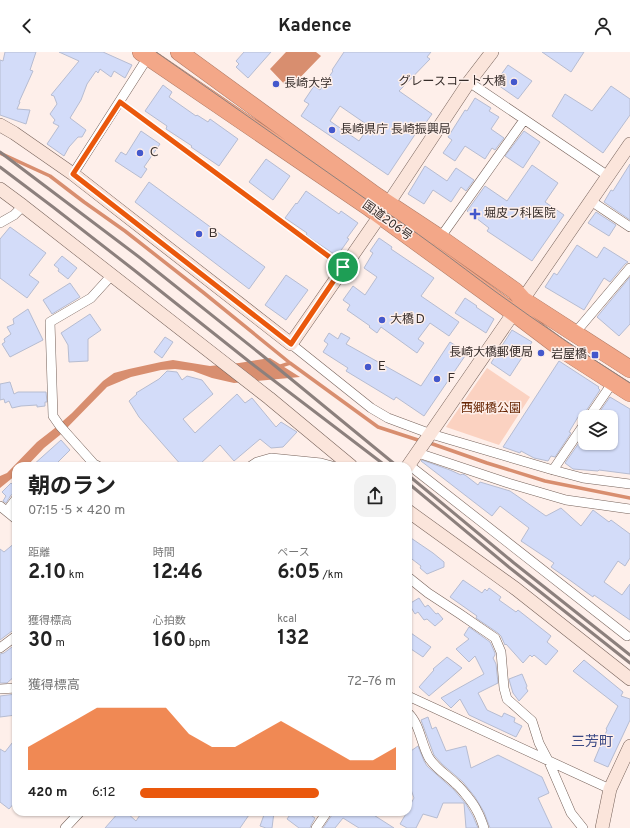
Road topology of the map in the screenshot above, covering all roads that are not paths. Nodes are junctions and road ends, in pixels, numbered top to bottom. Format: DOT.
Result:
graph roads {
  1 [pos="179,52"];
  2 [pos="492,52"];
  3 [pos="144,55"];
  4 [pos="468,82"];
  5 [pos="120,102"];
  6 [pos="524,120"];
  7 [pos="0,125"];
  8 [pos="630,144"];
  9 [pos="73,174"];
  10 [pos="608,176"];
  11 [pos="0,190"];
  12 [pos="591,201"];
  13 [pos="22,206"];
  14 [pos="383,210"];
  15 [pos="0,223"];
  16 [pos="630,227"];
  17 [pos="440,238"];
  18 [pos="343,267"];
  19 [pos="630,268"];
  20 [pos="112,276"];
  21 [pos="519,306"];
  22 [pos="575,333"];
  23 [pos="291,344"];
  24 [pos="630,368"];
  25 [pos="613,382"];
  26 [pos="630,393"];
  27 [pos="594,410"];
  28 [pos="578,433"];
  29 [pos="431,434"];
  30 [pos="419,450"];
  31 [pos="90,462"];
  32 [pos="257,462"];
  33 [pos="311,462"];
  34 [pos="338,462"];
  35 [pos="411,462"];
  36 [pos="412,467"];
  37 [pos="553,470"];
  38 [pos="630,484"];
  39 [pos="4,508"];
  40 [pos="630,509"];
  41 [pos="412,513"];
  42 [pos="12,515"];
  43 [pos="412,581"];
  44 [pos="629,636"];
  45 [pos="12,639"];
  46 [pos="0,648"];
  47 [pos="630,679"];
  48 [pos="12,688"];
  49 [pos="0,689"];
  50 [pos="412,698"];
  51 [pos="412,717"];
  52 [pos="630,746"];
  53 [pos="549,762"];
  54 [pos="610,789"];
  55 [pos="76,816"];
  56 [pos="324,816"];
  57 [pos="66,828"];
  58 [pos="316,828"];
  59 [pos="484,828"];
  60 [pos="583,828"];
  61 [pos="602,828"];
  1 -- 14 [label="highway, 国道206号"];
  2 -- 4 [label="street"];
  3 -- 5 [label="street"];
  3 -- 14 [label="highway, 国道206号"];
  4 -- 6 [label="street"];
  4 -- 14 [label="street"];
  5 -- 9 [label="street"];
  5 -- 18 [label="lane"];
  6 -- 10 [label="street"];
  6 -- 17 [label="street"];
  7 -- 9 [label="street"];
  8 -- 10 [label="street"];
  9 -- 23 [label="street"];
  10 -- 12 [label="street"];
  11 -- 13 [label="street"];
  12 -- 16 [label="street"];
  12 -- 21 [label="street"];
  13 -- 15 [label="street"];
  13 -- 20 [label="street"];
  14 -- 17 [label="highway, 国道206号"];
  14 -- 18 [label="street"];
  14 -- 21 [label="highway, 国道206号"];
  17 -- 21 [label="highway, 国道206号"];
  18 -- 23 [label="street"];
  19 -- 22 [label="street"];
  20 -- 31 [label="street"];
  20 -- 34 [label="street"];
  21 -- 22 [label="highway, 国道206号"];
  21 -- 25 [label="highway, 国道206号"];
  21 -- 29 [label="street"];
  22 -- 24 [label="highway, 国道206号"];
  23 -- 29 [label="street"];
  25 -- 26 [label="highway, 国道206号"];
  25 -- 27 [label="street"];
  28 -- 37 [label="street"];
  29 -- 30 [label="street"];
  29 -- 37 [label="street"];
  30 -- 35 [label="street"];
  30 -- 40 [label="street"];
  32 -- 33 [label="street"];
  36 -- 44 [label="street"];
  37 -- 38 [label="street"];
  39 -- 42 [label="street"];
  41 -- 47 [label="street"];
  43 -- 53 [label="street"];
  45 -- 46 [label="street"];
  48 -- 49 [label="street"];
  50 -- 53 [label="street"];
  51 -- 59 [label="street"];
  52 -- 54 [label="street"];
  53 -- 54 [label="street"];
  53 -- 60 [label="street"];
  54 -- 61 [label="street"];
  55 -- 57 [label="street"];
  56 -- 58 [label="street"];
}
